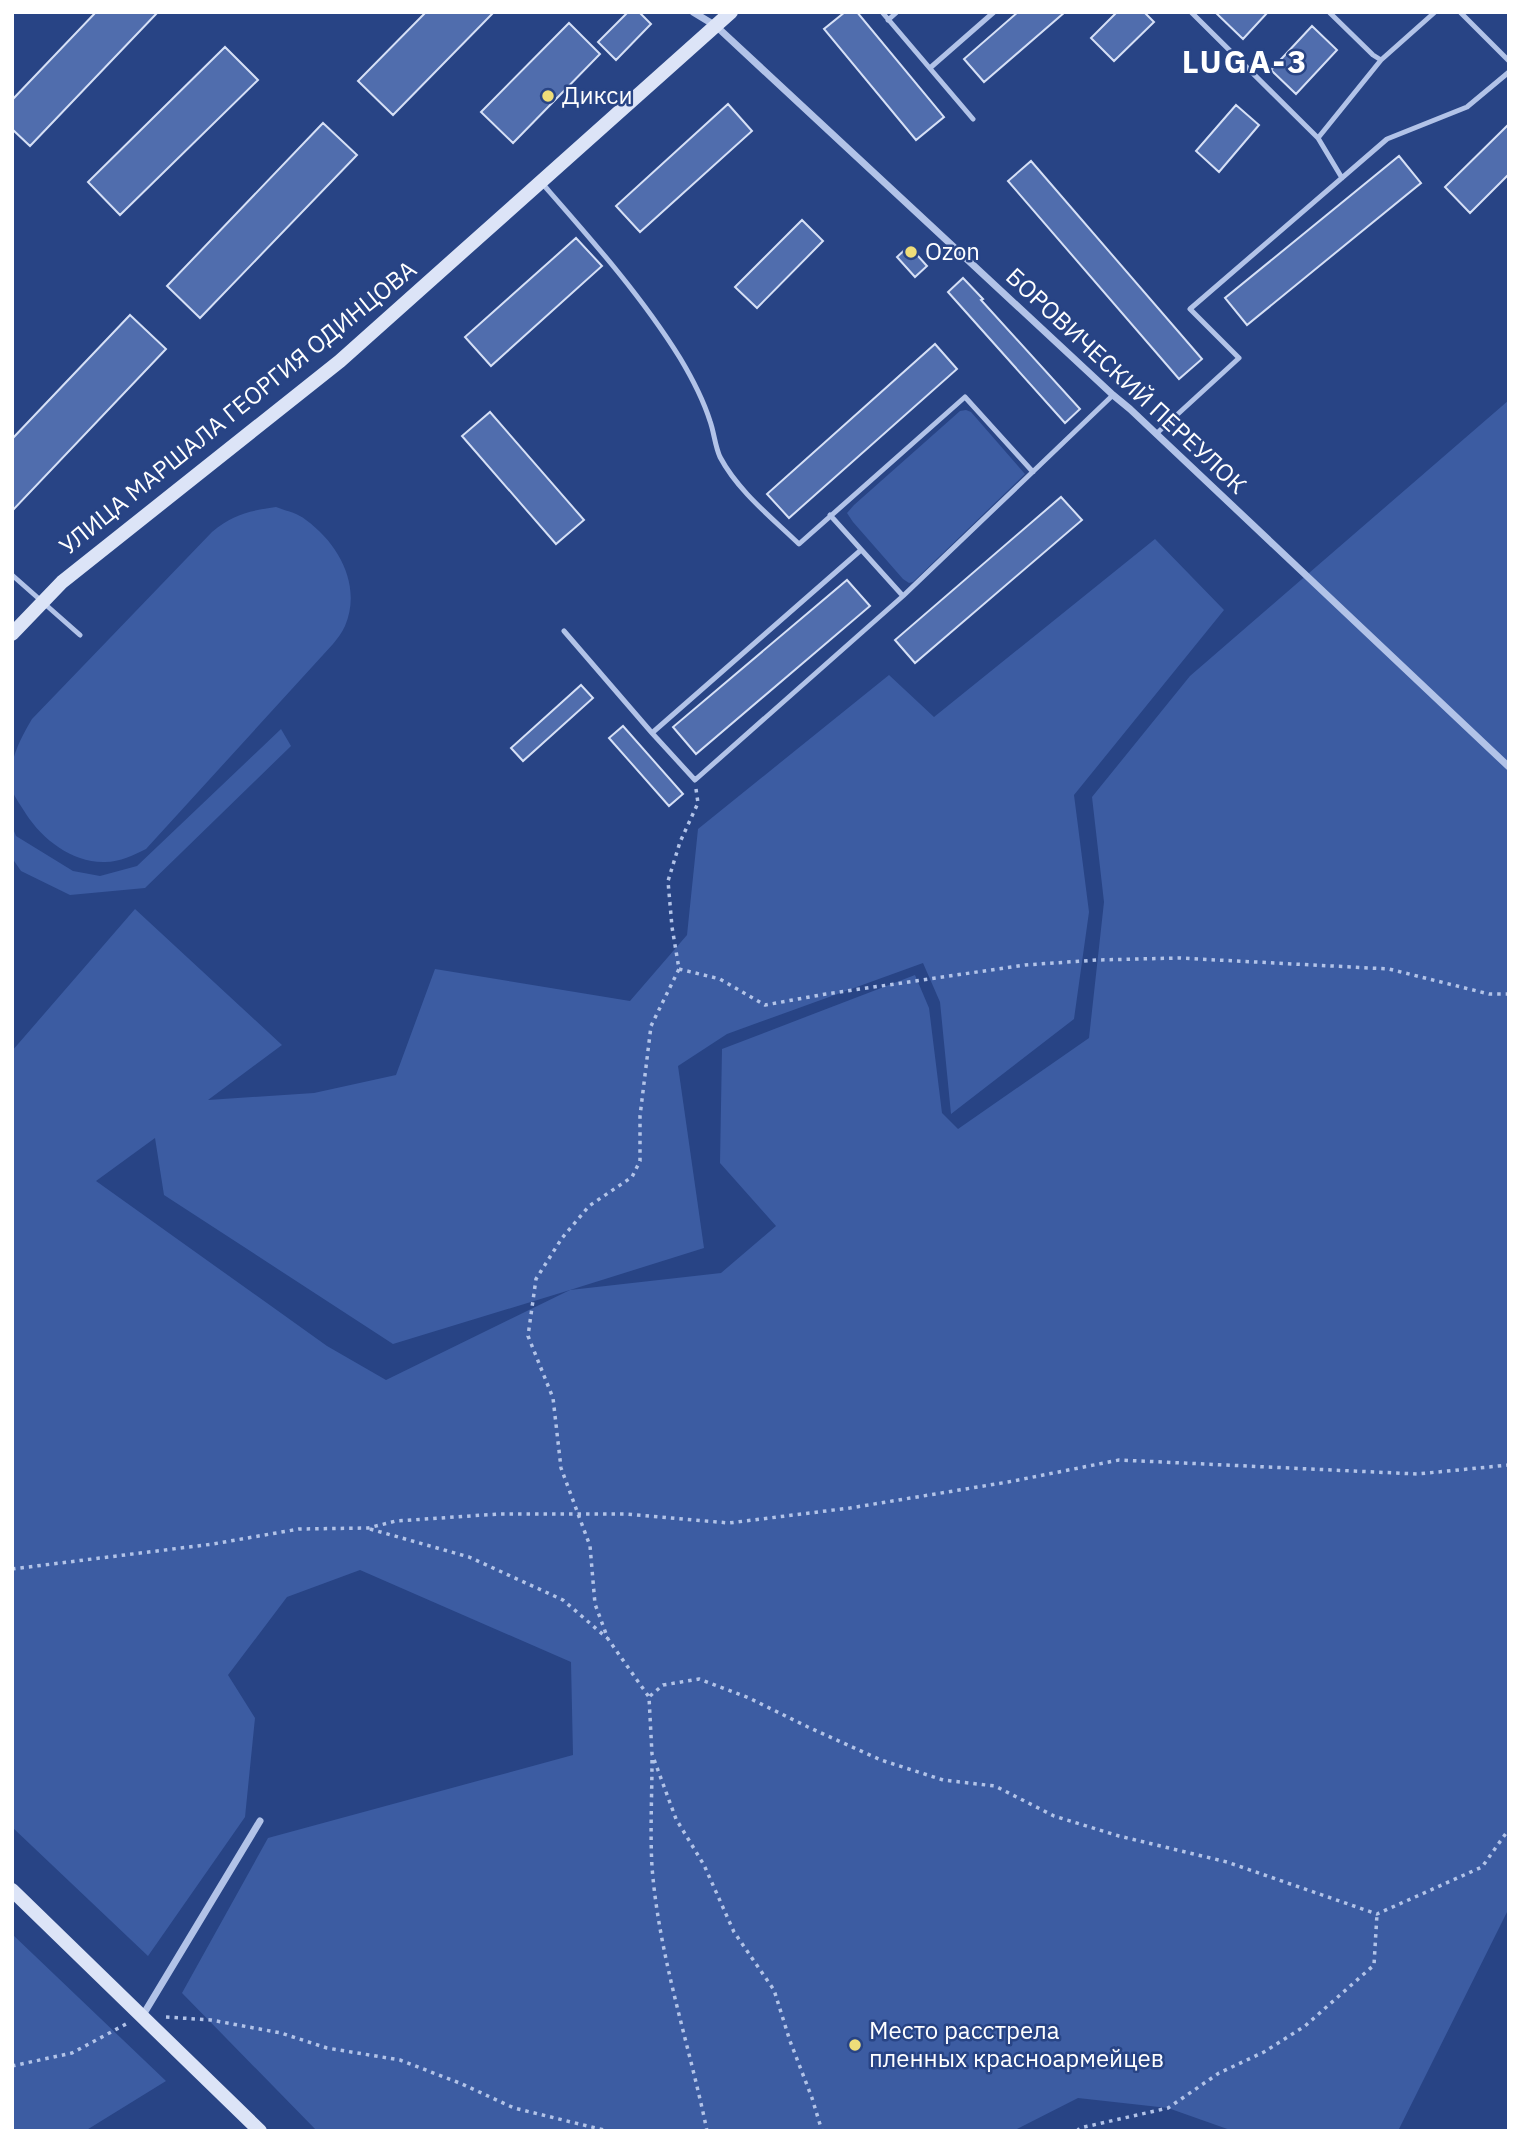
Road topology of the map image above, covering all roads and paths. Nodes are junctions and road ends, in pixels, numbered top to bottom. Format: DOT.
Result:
graph roads {
  1 [pos="693,12"];
  2 [pos="731,12"];
  3 [pos="882,12"];
  4 [pos="897,12"];
  5 [pos="994,12"];
  6 [pos="1191,12"];
  7 [pos="1329,12"];
  8 [pos="1435,12"];
  9 [pos="1460,12"];
  10 [pos="888,20"];
  11 [pos="716,26"];
  12 [pos="1381,60"];
  13 [pos="1509,61"];
  14 [pos="930,68"];
  15 [pos="1509,72"];
  16 [pos="974,119"];
  17 [pos="1318,138"];
  18 [pos="1342,178"];
  19 [pos="541,183"];
  20 [pos="1113,395"];
  21 [pos="1156,434"];
  22 [pos="1033,472"];
  23 [pos="830,515"];
  24 [pos="861,550"];
  25 [pos="12,575"];
  26 [pos="903,596"];
  27 [pos="42,601"];
  28 [pos="564,631"];
  29 [pos="12,634"];
  30 [pos="80,635"];
  31 [pos="652,733"];
  32 [pos="1509,767"];
  33 [pos="695,780"];
  34 [pos="679,969"];
  35 [pos="1509,994"];
  36 [pos="1509,1465"];
  37 [pos="578,1514"];
  38 [pos="368,1528"];
  39 [pos="12,1569"];
  40 [pos="608,1639"];
  41 [pos="649,1697"];
  42 [pos="652,1754"];
  43 [pos="260,1821"];
  44 [pos="1509,1829"];
  45 [pos="12,1891"];
  46 [pos="1377,1914"];
  47 [pos="143,2015"];
  48 [pos="12,2066"];
  49 [pos="260,2131"];
  50 [pos="608,2131"];
  51 [pos="707,2131"];
  52 [pos="822,2131"];
  53 [pos="1077,2131"];
  1 -- 11 [label="street, БОРОВИЧЕСКИЙ ПЕРЕУЛОК"];
  2 -- 11 [label="street, УЛИЦА МАРШАЛА ГЕОРГИЯ ОДИНЦОВА"];
  3 -- 10 [label="lane"];
  4 -- 10 [label="lane"];
  5 -- 14 [label="lane"];
  6 -- 17 [label="lane"];
  7 -- 12 [label="lane"];
  8 -- 12 [label="lane"];
  9 -- 13 [label="lane"];
  10 -- 14 [label="lane"];
  11 -- 19 [label="street, УЛИЦА МАРШАЛА ГЕОРГИЯ ОДИНЦОВА"];
  11 -- 20 [label="street, БОРОВИЧЕСКИЙ ПЕРЕУЛОК"];
  12 -- 17 [label="lane"];
  14 -- 16 [label="lane"];
  15 -- 18 [label="lane"];
  17 -- 18 [label="lane"];
  18 -- 21 [label="lane"];
  19 -- 23 [label="lane"];
  19 -- 27 [label="street, УЛИЦА МАРШАЛА ГЕОРГИЯ ОДИНЦОВА"];
  20 -- 21 [label="street, БОРОВИЧЕСКИЙ ПЕРЕУЛОК"];
  20 -- 22 [label="lane"];
  21 -- 32 [label="street, БОРОВИЧЕСКИЙ ПЕРЕУЛОК"];
  22 -- 23 [label="lane"];
  22 -- 26 [label="lane"];
  23 -- 24 [label="lane"];
  24 -- 26 [label="lane"];
  24 -- 31 [label="lane"];
  25 -- 27 [label="lane"];
  26 -- 33 [label="lane"];
  27 -- 29 [label="street, УЛИЦА МАРШАЛА ГЕОРГИЯ ОДИНЦОВА"];
  27 -- 30 [label="lane"];
  28 -- 31 [label="lane"];
  31 -- 33 [label="lane"];
  33 -- 34 [label="path"];
  34 -- 35 [label="path"];
  34 -- 37 [label="path"];
  36 -- 37 [label="path"];
  37 -- 38 [label="path"];
  37 -- 40 [label="path"];
  38 -- 39 [label="path"];
  38 -- 40 [label="path"];
  40 -- 41 [label="path"];
  41 -- 42 [label="path"];
  41 -- 46 [label="path"];
  42 -- 51 [label="path"];
  42 -- 52 [label="path"];
  43 -- 47 [label="street"];
  44 -- 46 [label="path"];
  45 -- 47 [label="street"];
  46 -- 53 [label="path"];
  47 -- 48 [label="path"];
  47 -- 49 [label="street"];
  47 -- 50 [label="path"];
}
